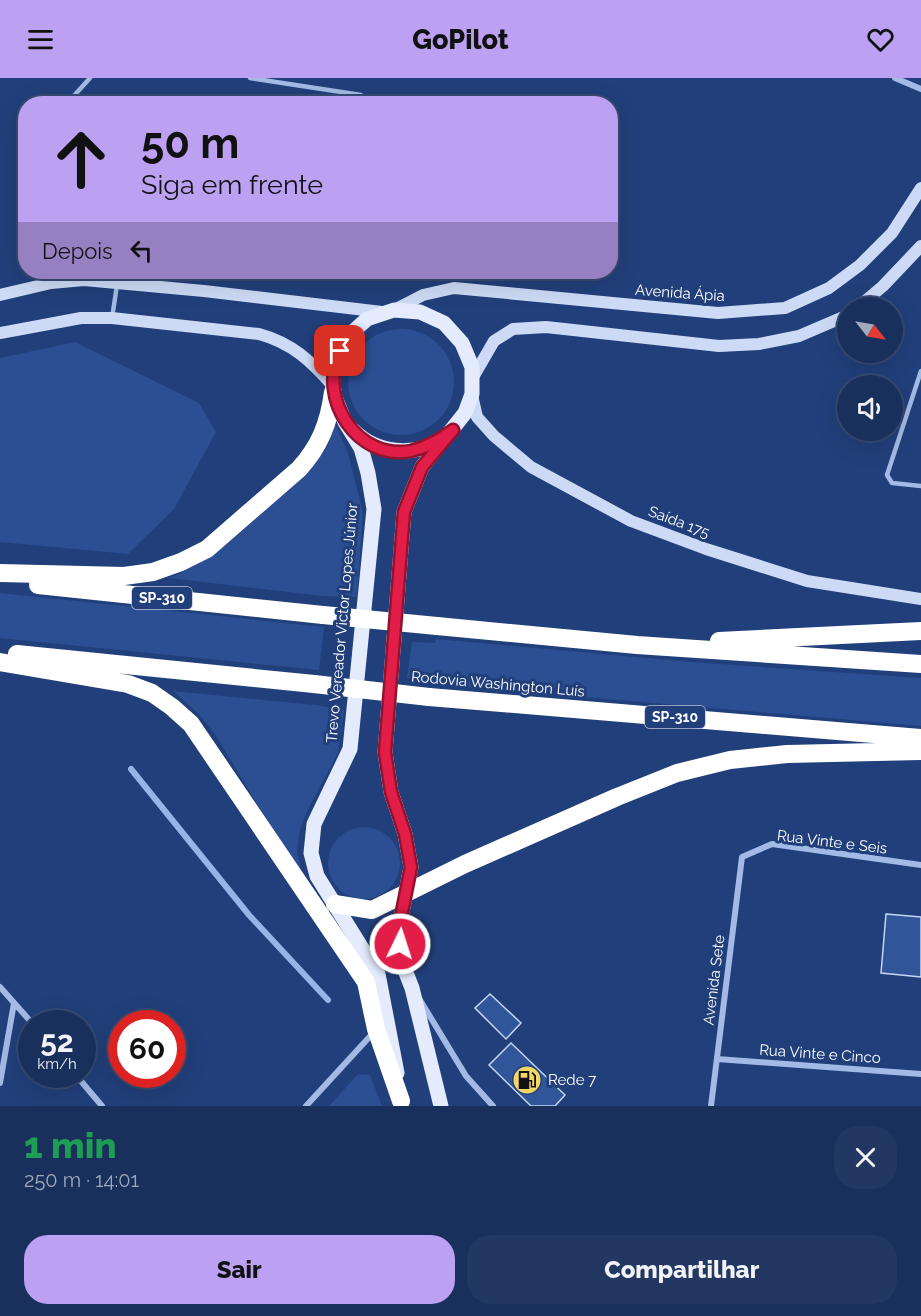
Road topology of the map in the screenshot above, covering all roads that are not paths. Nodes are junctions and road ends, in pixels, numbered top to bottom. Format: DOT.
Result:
graph roads {
  1 [pos="90,78"];
  2 [pos="250,78"];
  3 [pos="895,78"];
  4 [pos="921,89"];
  5 [pos="360,95"];
  6 [pos="74,96"];
  7 [pos="920,191"];
  8 [pos="921,246"];
  9 [pos="117,282"];
  10 [pos="0,295"];
  11 [pos="870,297"];
  12 [pos="390,312"];
  13 [pos="112,318"];
  14 [pos="837,320"];
  15 [pos="0,333"];
  16 [pos="921,370"];
  17 [pos="472,387"];
  18 [pos="333,389"];
  19 [pos="345,422"];
  20 [pos="453,430"];
  21 [pos="921,486"];
  22 [pos="0,573"];
  23 [pos="0,581"];
  24 [pos="921,599"];
  25 [pos="921,631"];
  26 [pos="637,645"];
  27 [pos="0,652"];
  28 [pos="0,662"];
  29 [pos="921,664"];
  30 [pos="921,738"];
  31 [pos="921,751"];
  32 [pos="742,857"];
  33 [pos="921,865"];
  34 [pos="407,892"];
  35 [pos="335,904"];
  36 [pos="0,987"];
  37 [pos="412,988"];
  38 [pos="14,1003"];
  39 [pos="20,1010"];
  40 [pos="376,1029"];
  41 [pos="717,1059"];
  42 [pos="921,1074"];
  43 [pos="0,1083"];
  44 [pos="87,1088"];
  45 [pos="402,1103"];
  46 [pos="102,1106"];
  47 [pos="306,1106"];
  48 [pos="441,1106"];
  49 [pos="493,1106"];
  50 [pos="711,1106"];
  1 -- 6 [label="lane"];
  2 -- 5 [label="lane"];
  3 -- 4 [label="street"];
  7 -- 12 [label="main road, Avenida Ápia"];
  8 -- 11 [label="main road"];
  9 -- 10 [label="main road"];
  9 -- 12 [label="main road"];
  9 -- 13 [label="lane"];
  12 -- 17 [label="main road"];
  12 -- 18 [label="main road"];
  13 -- 15 [label="main road"];
  13 -- 18 [label="main road"];
  14 -- 17 [label="main road"];
  16 -- 21 [label="lane"];
  17 -- 20 [label="main road, Trevo Vereador Victor Lopes Júnior"];
  17 -- 24 [label="main road, Saída 175"];
  18 -- 19 [label="main road, Trevo Vereador Victor Lopes Júnior"];
  18 -- 22 [label="highway"];
  19 -- 20 [label="main road, Trevo Vereador Victor Lopes Júnior"];
  19 -- 35 [label="main road, Trevo Vereador Victor Lopes Júnior"];
  20 -- 34 [label="main road, Trevo Vereador Victor Lopes Júnior"];
  23 -- 26 [label="highway, SP-310, bridge"];
  25 -- 26 [label="highway"];
  26 -- 29 [label="highway, SP-310"];
  27 -- 30 [label="highway, Rodovia Washington Luís / SP-310, bridge"];
  28 -- 40 [label="highway"];
  31 -- 34 [label="highway"];
  32 -- 33 [label="street, Rua Vinte e Seis"];
  32 -- 41 [label="street, Avenida Sete"];
  34 -- 35 [label="highway"];
  34 -- 37 [label="main road, Trevo Vereador Victor Lopes Júnior"];
  35 -- 45 [label="main road"];
  36 -- 38 [label="street"];
  37 -- 48 [label="main road, Trevo Vereador Victor Lopes Júnior"];
  37 -- 49 [label="street"];
  38 -- 39 [label="street"];
  38 -- 43 [label="street"];
  40 -- 45 [label="highway"];
  40 -- 47 [label="street"];
  41 -- 42 [label="street, Rua Vinte e Cinco"];
  41 -- 50 [label="street, Avenida Sete"];
  44 -- 46 [label="street"];
}
